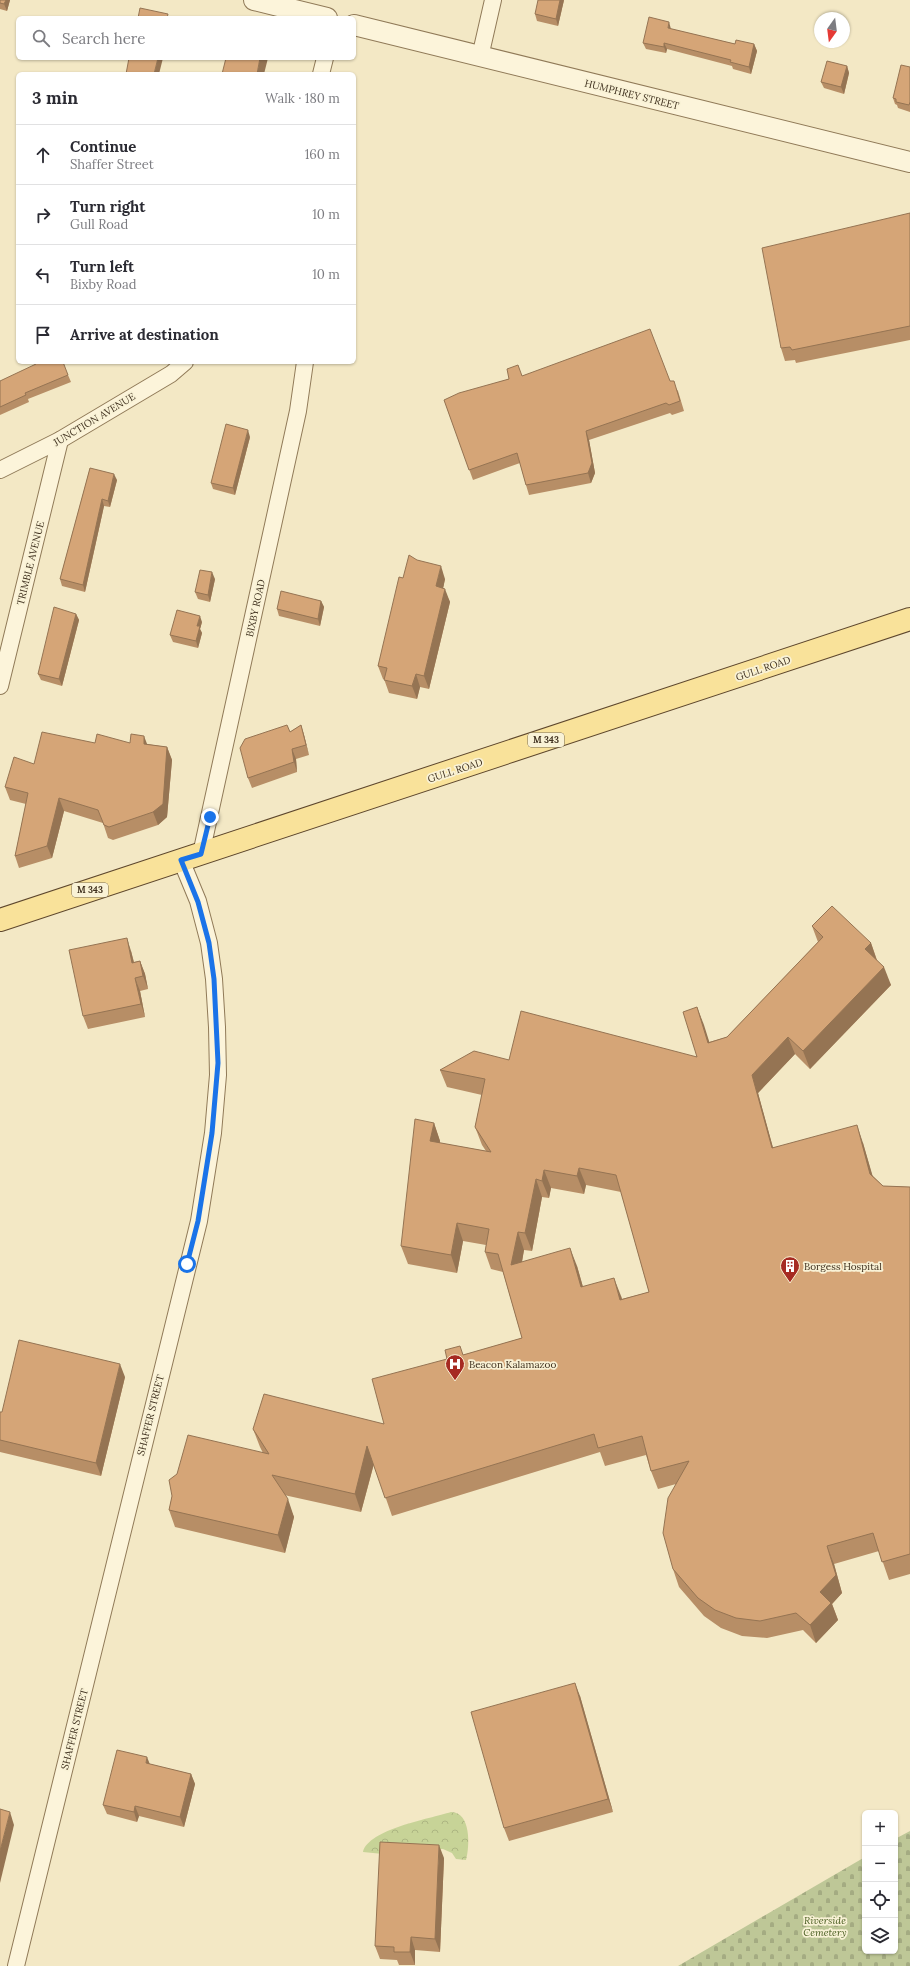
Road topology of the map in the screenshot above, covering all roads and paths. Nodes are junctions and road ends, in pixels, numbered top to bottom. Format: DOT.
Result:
graph roads {
  1 [pos="254,0"];
  2 [pos="493,0"];
  3 [pos="318,16"];
  4 [pos="356,26"];
  5 [pos="480,57"];
  6 [pos="324,60"];
  7 [pos="322,72"];
  8 [pos="910,162"];
  9 [pos="183,364"];
  10 [pos="305,364"];
  11 [pos="60,440"];
  12 [pos="0,470"];
  13 [pos="910,619"];
  14 [pos="0,686"];
  15 [pos="201,854"];
  16 [pos="181,860"];
  17 [pos="0,920"];
  18 [pos="16,1966"];
  1 -- 3 [label="street"];
  2 -- 5 [label="street"];
  4 -- 5 [label="street, HUMPHREY STREET"];
  5 -- 8 [label="street, HUMPHREY STREET"];
  6 -- 7 [label="street"];
  9 -- 11 [label="street, JUNCTION AVENUE"];
  10 -- 15 [label="street, BIXBY ROAD"];
  11 -- 12 [label="street, JUNCTION AVENUE"];
  11 -- 14 [label="street, TRIMBLE AVENUE"];
  13 -- 15 [label="main road, GULL ROAD / M 343"];
  15 -- 16 [label="main road, GULL ROAD / M 343"];
  16 -- 17 [label="main road, GULL ROAD / M 343"];
  16 -- 18 [label="street, SHAFFER STREET"];
}
